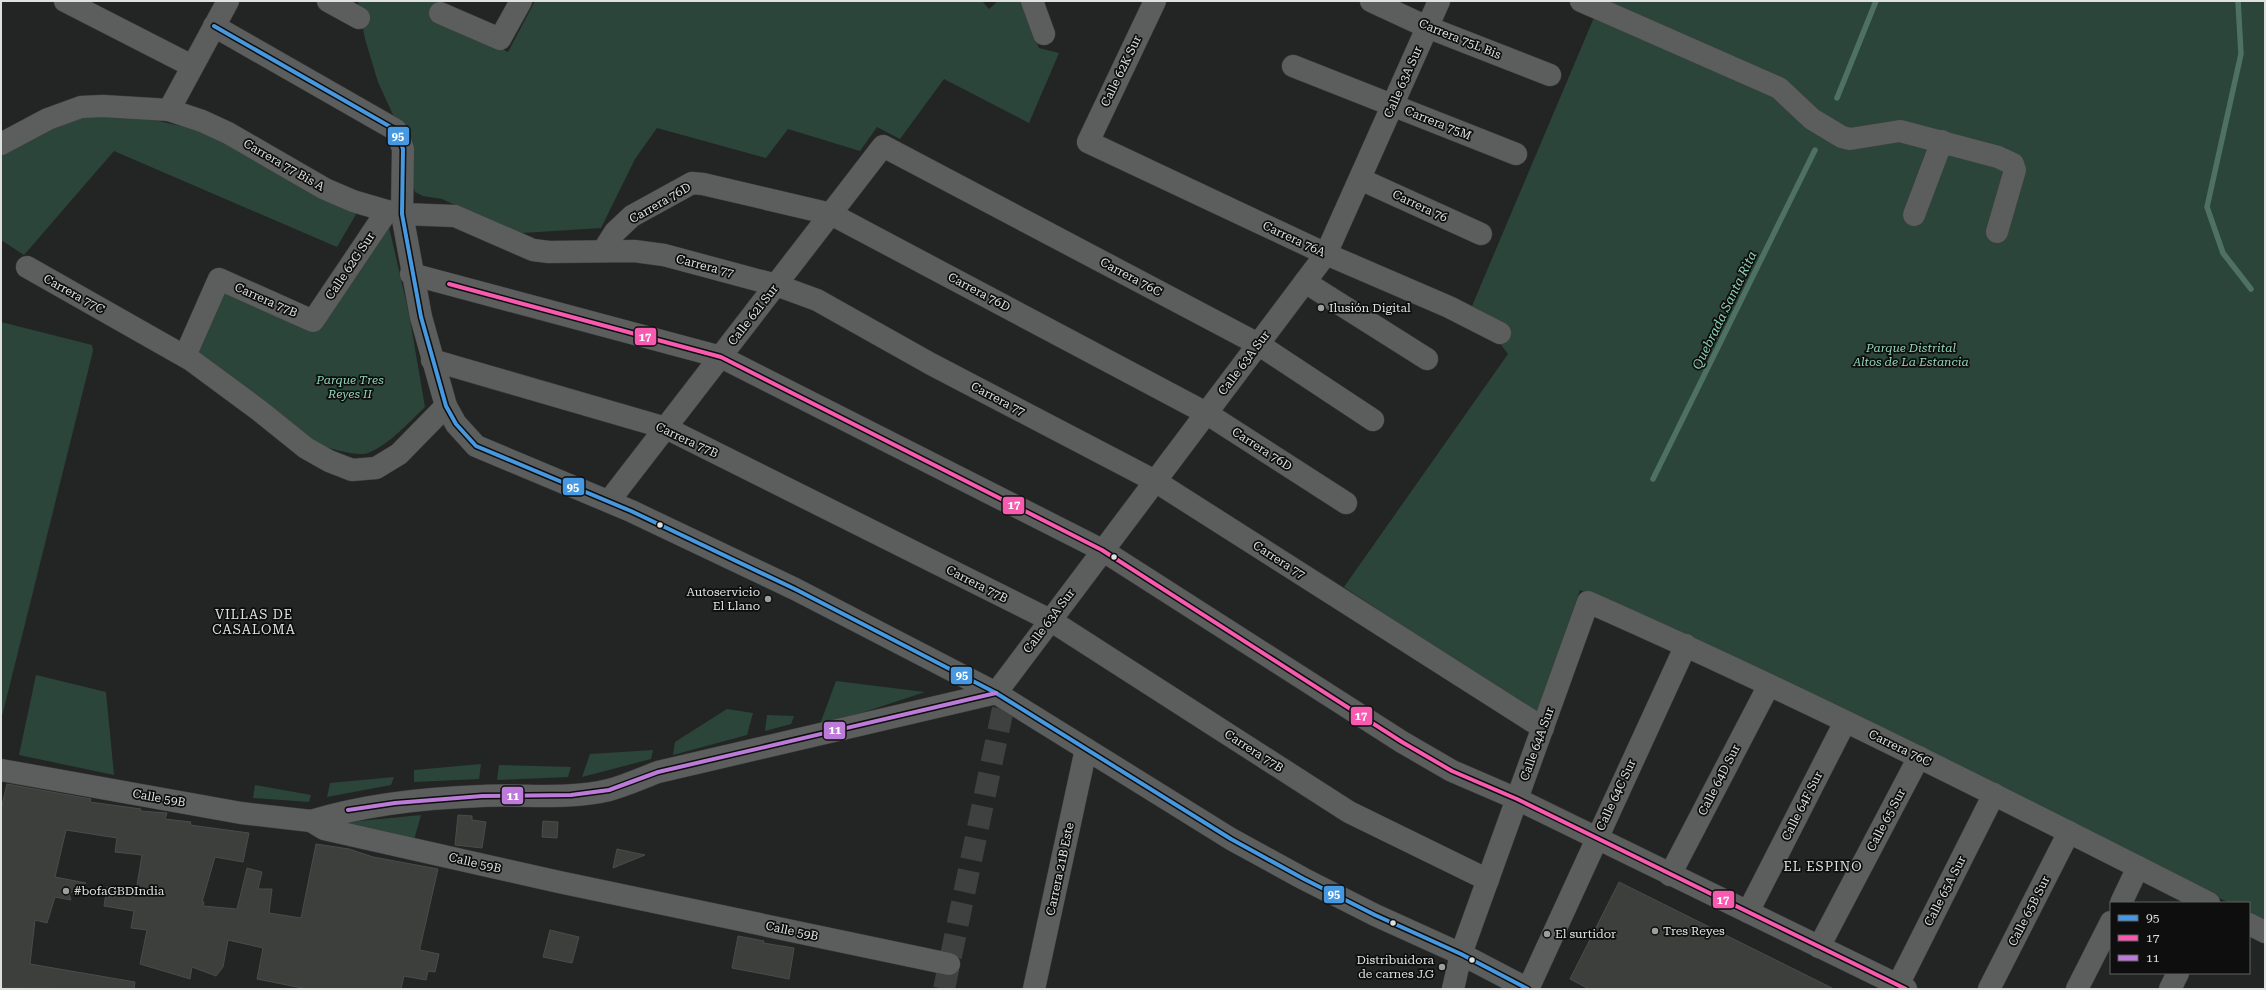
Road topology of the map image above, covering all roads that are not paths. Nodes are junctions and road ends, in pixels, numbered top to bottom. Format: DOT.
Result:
graph roads {
  1 [pos="65,1"];
  2 [pos="228,1"];
  3 [pos="328,1"];
  4 [pos="521,1"];
  5 [pos="1032,1"];
  6 [pos="1155,1"];
  7 [pos="1371,1"];
  8 [pos="1439,1"];
  9 [pos="1582,1"];
  10 [pos="440,13"];
  11 [pos="359,18"];
  12 [pos="214,26"];
  13 [pos="1427,27"];
  14 [pos="1044,34"];
  15 [pos="192,66"];
  16 [pos="1293,66"];
  17 [pos="1550,75"];
  18 [pos="1392,105"];
  19 [pos="169,110"];
  20 [pos="1942,141"];
  21 [pos="1088,142"];
  22 [pos="1,144"];
  23 [pos="883,146"];
  24 [pos="1516,154"];
  25 [pos="1360,179"];
  26 [pos="394,213"];
  27 [pos="831,214"];
  28 [pos="1914,215"];
  29 [pos="1997,232"];
  30 [pos="1481,234"];
  31 [pos="603,251"];
  32 [pos="1326,254"];
  33 [pos="27,268"];
  34 [pos="411,274"];
  35 [pos="1304,282"];
  36 [pos="776,285"];
  37 [pos="313,321"];
  38 [pos="1500,333"];
  39 [pos="1258,344"];
  40 [pos="185,356"];
  41 [pos="721,357"];
  42 [pos="1427,359"];
  43 [pos="432,360"];
  44 [pos="446,406"];
  45 [pos="1206,413"];
  46 [pos="1372,420"];
  47 [pos="666,428"];
  48 [pos="1155,481"];
  49 [pos="609,501"];
  50 [pos="1346,503"];
  51 [pos="1102,550"];
  52 [pos="1588,602"];
  53 [pos="1050,620"];
  54 [pos="1686,645"];
  55 [pos="1769,685"];
  56 [pos="996,693"];
  57 [pos="1845,722"];
  58 [pos="1543,728"];
  59 [pos="1086,749"];
  60 [pos="1919,757"];
  61 [pos="1,770"];
  62 [pos="1994,794"];
  63 [pos="1517,799"];
  64 [pos="311,821"];
  65 [pos="2070,832"];
  66 [pos="1596,838"];
  67 [pos="2138,867"];
  68 [pos="1670,874"];
  69 [pos="1488,880"];
  70 [pos="2121,902"];
  71 [pos="2206,902"];
  72 [pos="1748,912"];
  73 [pos="2110,924"];
  74 [pos="2250,924"];
  75 [pos="2265,932"];
  76 [pos="1819,947"];
  77 [pos="1461,954"];
  78 [pos="948,964"];
  79 [pos="2178,974"];
  80 [pos="1900,988"];
  81 [pos="1034,989"];
  82 [pos="1452,989"];
  83 [pos="1528,989"];
  84 [pos="1989,989"];
  85 [pos="2077,989"];
  86 [pos="2170,989"];
  1 -- 15 [label="street"];
  2 -- 12 [label="street"];
  3 -- 11 [label="street"];
  4 -- 10 [label="street"];
  5 -- 14 [label="street"];
  6 -- 21 [label="street, Calle 62K Sur"];
  7 -- 13 [label="street, Carrera 75L Bis"];
  8 -- 13 [label="street, Calle 63A Sur"];
  9 -- 20 [label="street"];
  12 -- 15 [label="street"];
  12 -- 26 [label="street"];
  13 -- 17 [label="street, Carrera 75L Bis"];
  13 -- 18 [label="street, Calle 63A Sur"];
  15 -- 19 [label="street"];
  16 -- 18 [label="street, Carrera 75M"];
  18 -- 24 [label="street, Carrera 75M"];
  18 -- 25 [label="street, Calle 63A Sur"];
  19 -- 22 [label="street, Carrera 77 Bis A"];
  19 -- 26 [label="street, Carrera 77 Bis A"];
  20 -- 28 [label="street"];
  20 -- 29 [label="street"];
  21 -- 32 [label="street, Carrera 76A"];
  23 -- 27 [label="street, Calle 62I Sur"];
  23 -- 39 [label="street, Carrera 76C"];
  25 -- 30 [label="street, Carrera 76"];
  25 -- 32 [label="street, Calle 63A Sur"];
  26 -- 31 [label="street, Carrera 77"];
  26 -- 34 [label="street"];
  26 -- 37 [label="street, Calle 62G Sur"];
  27 -- 31 [label="street, Carrera 76D"];
  27 -- 36 [label="street, Calle 62I Sur"];
  27 -- 45 [label="street, Carrera 76D"];
  31 -- 36 [label="street, Carrera 77"];
  32 -- 35 [label="street, Calle 63A Sur"];
  32 -- 38 [label="street, Carrera 76A"];
  33 -- 40 [label="street, Carrera 77C"];
  34 -- 41 [label="street"];
  34 -- 43 [label="street"];
  35 -- 39 [label="street, Calle 63A Sur"];
  35 -- 42 [label="street"];
  36 -- 41 [label="street, Calle 62I Sur"];
  36 -- 48 [label="street, Carrera 77"];
  37 -- 40 [label="street, Carrera 77B"];
  39 -- 45 [label="street, Calle 63A Sur"];
  39 -- 46 [label="street, Carrera 76C"];
  40 -- 44 [label="street, Carrera 77C"];
  41 -- 47 [label="street, Calle 62I Sur"];
  41 -- 51 [label="street"];
  43 -- 44 [label="street"];
  43 -- 47 [label="street, Carrera 77B"];
  44 -- 49 [label="street"];
  45 -- 48 [label="street, Calle 63A Sur"];
  45 -- 50 [label="street, Carrera 76D"];
  47 -- 49 [label="street, Calle 62I Sur"];
  47 -- 53 [label="street, Carrera 77B"];
  48 -- 51 [label="street, Calle 63A Sur"];
  48 -- 58 [label="street, Carrera 77"];
  49 -- 56 [label="street"];
  51 -- 53 [label="street, Calle 63A Sur"];
  51 -- 63 [label="street"];
  52 -- 54 [label="street, Carrera 76C"];
  52 -- 58 [label="street, Calle 64A Sur"];
  53 -- 56 [label="street, Calle 63A Sur"];
  53 -- 69 [label="street, Carrera 77B"];
  54 -- 55 [label="street, Carrera 76C"];
  54 -- 66 [label="street, Calle 64C Sur"];
  55 -- 57 [label="street, Carrera 76C"];
  55 -- 68 [label="street, Calle 64D Sur"];
  56 -- 59 [label="street"];
  56 -- 64 [label="street"];
  57 -- 60 [label="street, Carrera 76C"];
  57 -- 72 [label="street, Calle 64F Sur"];
  58 -- 63 [label="street, Calle 64A Sur"];
  59 -- 77 [label="street"];
  59 -- 81 [label="street, Carrera 21B Este"];
  60 -- 62 [label="street, Carrera 76C"];
  60 -- 76 [label="street, Calle 65 Sur"];
  61 -- 64 [label="street, Calle 59B"];
  62 -- 65 [label="street, Carrera 76C"];
  62 -- 80 [label="street, Calle 65A Sur"];
  63 -- 66 [label="street"];
  63 -- 69 [label="street, Calle 64A Sur"];
  64 -- 78 [label="street, Calle 59B"];
  65 -- 67 [label="street, Carrera 76C"];
  65 -- 84 [label="street, Calle 65B Sur"];
  66 -- 68 [label="street"];
  66 -- 83 [label="street, Calle 64C Sur"];
  67 -- 70 [label="street"];
  67 -- 71 [label="street, Carrera 76C"];
  68 -- 72 [label="street"];
  69 -- 77 [label="street, Calle 64A Sur"];
  72 -- 76 [label="street"];
  73 -- 85 [label="street"];
  74 -- 75 [label="street"];
  76 -- 80 [label="street"];
  77 -- 82 [label="street, Calle 64A Sur"];
  77 -- 83 [label="street"];
  79 -- 86 [label="street"];
}
